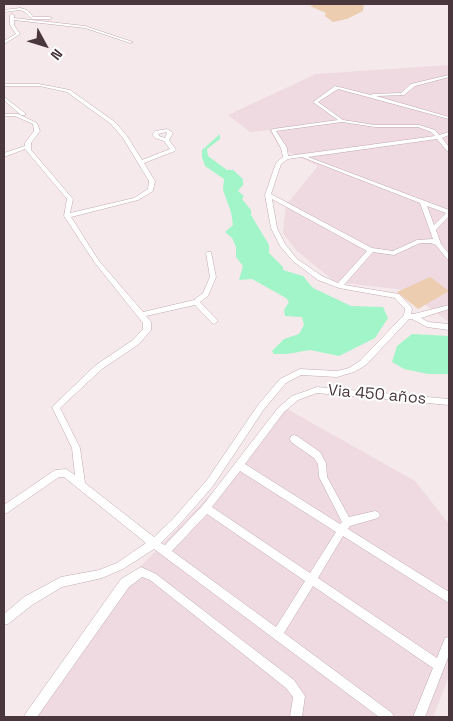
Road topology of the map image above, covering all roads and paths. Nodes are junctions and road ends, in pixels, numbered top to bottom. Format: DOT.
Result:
graph roads {
  1 [pos="50,18"];
  2 [pos="12,19"];
  3 [pos="131,42"];
  4 [pos="4,43"];
  5 [pos="449,76"];
  6 [pos="4,85"];
  7 [pos="371,96"];
  8 [pos="4,98"];
  9 [pos="4,115"];
  10 [pos="449,118"];
  11 [pos="31,120"];
  12 [pos="342,121"];
  13 [pos="449,133"];
  14 [pos="440,137"];
  15 [pos="166,140"];
  16 [pos="27,147"];
  17 [pos="449,150"];
  18 [pos="4,155"];
  19 [pos="302,156"];
  20 [pos="286,158"];
  21 [pos="142,162"];
  22 [pos="268,195"];
  23 [pos="423,203"];
  24 [pos="449,212"];
  25 [pos="67,216"];
  26 [pos="433,229"];
  27 [pos="438,244"];
  28 [pos="371,250"];
  29 [pos="209,253"];
  30 [pos="449,257"];
  31 [pos="339,286"];
  32 [pos="196,302"];
  33 [pos="449,307"];
  34 [pos="142,315"];
  35 [pos="410,317"];
  36 [pos="214,321"];
  37 [pos="449,327"];
  38 [pos="449,402"];
  39 [pos="294,439"];
  40 [pos="240,466"];
  41 [pos="81,484"];
  42 [pos="206,508"];
  43 [pos="4,510"];
  44 [pos="375,515"];
  45 [pos="344,526"];
  46 [pos="154,544"];
  47 [pos="165,552"];
  48 [pos="312,580"];
  49 [pos="449,598"];
  50 [pos="4,620"];
  51 [pos="277,636"];
  52 [pos="449,642"];
  53 [pos="439,666"];
  54 [pos="30,717"];
  55 [pos="296,717"];
  56 [pos="388,717"];
  57 [pos="419,717"];
  1 -- 2 [label="street"];
  2 -- 3 [label="street"];
  2 -- 4 [label="street"];
  5 -- 7 [label="street"];
  6 -- 21 [label="street"];
  7 -- 10 [label="street"];
  7 -- 12 [label="street"];
  8 -- 11 [label="street"];
  9 -- 11 [label="street"];
  11 -- 16 [label="street"];
  12 -- 14 [label="street"];
  12 -- 20 [label="street"];
  13 -- 14 [label="street"];
  14 -- 17 [label="street"];
  14 -- 19 [label="street"];
  15 -- 21 [label="street"];
  16 -- 18 [label="street"];
  16 -- 25 [label="street"];
  19 -- 20 [label="street"];
  19 -- 23 [label="street"];
  20 -- 22 [label="street"];
  21 -- 25 [label="street"];
  22 -- 28 [label="street"];
  22 -- 31 [label="street"];
  23 -- 24 [label="street"];
  23 -- 26 [label="street"];
  24 -- 26 [label="street"];
  25 -- 34 [label="street"];
  26 -- 27 [label="street"];
  27 -- 28 [label="street"];
  27 -- 30 [label="street"];
  28 -- 31 [label="street"];
  29 -- 32 [label="street"];
  31 -- 35 [label="street"];
  32 -- 34 [label="street"];
  32 -- 36 [label="street"];
  33 -- 35 [label="street"];
  34 -- 41 [label="street"];
  35 -- 37 [label="street"];
  35 -- 46 [label="street"];
  38 -- 40 [label="street, Via 450 años"];
  39 -- 45 [label="street"];
  40 -- 42 [label="street, Via 450 años"];
  40 -- 45 [label="street"];
  41 -- 43 [label="street"];
  41 -- 46 [label="street"];
  42 -- 47 [label="street, Via 450 años"];
  42 -- 48 [label="street"];
  44 -- 45 [label="street"];
  45 -- 48 [label="street"];
  45 -- 49 [label="street"];
  46 -- 47 [label="street"];
  46 -- 50 [label="street"];
  47 -- 51 [label="street"];
  48 -- 51 [label="street"];
  48 -- 53 [label="street"];
  51 -- 56 [label="street"];
  52 -- 53 [label="street"];
  53 -- 57 [label="street"];
  54 -- 55 [label="street"];
}
